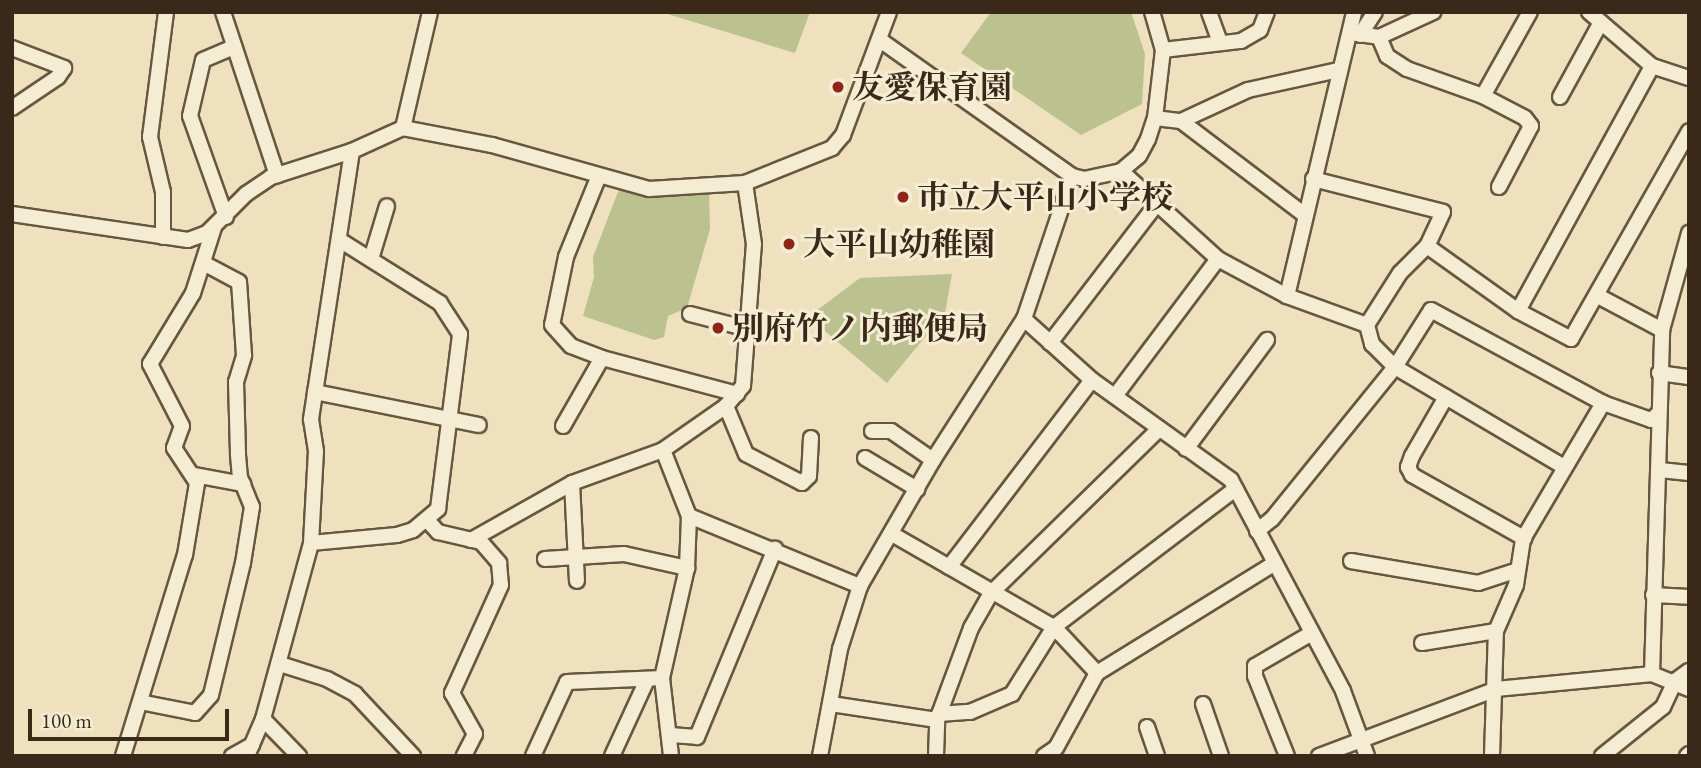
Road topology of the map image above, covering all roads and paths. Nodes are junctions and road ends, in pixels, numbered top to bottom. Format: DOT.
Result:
graph roads {
  1 [pos="166,12"];
  2 [pos="223,12"];
  3 [pos="430,12"];
  4 [pos="889,12"];
  5 [pos="1152,12"];
  6 [pos="1209,12"];
  7 [pos="1268,12"];
  8 [pos="1354,12"];
  9 [pos="1375,12"];
  10 [pos="1433,12"];
  11 [pos="1530,12"];
  12 [pos="1589,12"];
  13 [pos="1601,22"];
  14 [pos="1355,34"];
  15 [pos="1379,37"];
  16 [pos="880,40"];
  17 [pos="1220,43"];
  18 [pos="234,47"];
  19 [pos="12,48"];
  20 [pos="1163,50"];
  21 [pos="1652,66"];
  22 [pos="1338,70"];
  23 [pos="1689,78"];
  24 [pos="1483,96"];
  25 [pos="1560,97"];
  26 [pos="12,108"];
  27 [pos="1155,118"];
  28 [pos="1181,121"];
  29 [pos="403,128"];
  30 [pos="1689,131"];
  31 [pos="352,151"];
  32 [pos="1121,172"];
  33 [pos="277,176"];
  34 [pos="1072,176"];
  35 [pos="598,178"];
  36 [pos="1313,179"];
  37 [pos="746,183"];
  38 [pos="1499,187"];
  39 [pos="1156,205"];
  40 [pos="387,206"];
  41 [pos="12,214"];
  42 [pos="1305,215"];
  43 [pos="226,217"];
  44 [pos="214,227"];
  45 [pos="1689,233"];
  46 [pos="163,237"];
  47 [pos="341,240"];
  48 [pos="1427,246"];
  49 [pos="371,259"];
  50 [pos="1218,259"];
  51 [pos="205,264"];
  52 [pos="1287,296"];
  53 [pos="1598,296"];
  54 [pos="1518,311"];
  55 [pos="690,314"];
  56 [pos="1024,319"];
  57 [pos="1367,325"];
  58 [pos="748,329"];
  59 [pos="1662,330"];
  60 [pos="1267,340"];
  61 [pos="1050,342"];
  62 [pos="602,358"];
  63 [pos="1395,367"];
  64 [pos="1659,373"];
  65 [pos="1689,377"];
  66 [pos="1091,380"];
  67 [pos="315,392"];
  68 [pos="737,394"];
  69 [pos="1115,397"];
  70 [pos="1446,397"];
  71 [pos="1603,403"];
  72 [pos="726,406"];
  73 [pos="1659,413"];
  74 [pos="450,418"];
  75 [pos="479,425"];
  76 [pos="563,425"];
  77 [pos="1158,430"];
  78 [pos="872,431"];
  79 [pos="811,438"];
  80 [pos="1186,449"];
  81 [pos="663,450"];
  82 [pos="865,458"];
  83 [pos="933,460"];
  84 [pos="1564,467"];
  85 [pos="1660,470"];
  86 [pos="1689,473"];
  87 [pos="194,475"];
  88 [pos="572,483"];
  89 [pos="243,484"];
  90 [pos="917,489"];
  91 [pos="1236,489"];
  92 [pos="689,516"];
  93 [pos="428,521"];
  94 [pos="1257,531"];
  95 [pos="892,534"];
  96 [pos="1524,538"];
  97 [pos="471,540"];
  98 [pos="310,543"];
  99 [pos="775,549"];
  100 [pos="579,555"];
  101 [pos="545,559"];
  102 [pos="1351,561"];
  103 [pos="1275,563"];
  104 [pos="949,567"];
  105 [pos="688,568"];
  106 [pos="1516,571"];
  107 [pos="577,582"];
  108 [pos="860,586"];
  109 [pos="991,593"];
  110 [pos="1653,595"];
  111 [pos="1689,597"];
  112 [pos="1055,627"];
  113 [pos="1496,631"];
  114 [pos="1312,633"];
  115 [pos="1422,643"];
  116 [pos="280,664"];
  117 [pos="1689,671"];
  118 [pos="1097,673"];
  119 [pos="1652,674"];
  120 [pos="662,678"];
  121 [pos="647,680"];
  122 [pos="1675,681"];
  123 [pos="1496,689"];
  124 [pos="1689,689"];
  125 [pos="140,702"];
  126 [pos="831,704"];
  127 [pos="1203,705"];
  128 [pos="938,717"];
  129 [pos="263,719"];
  130 [pos="1147,727"];
  131 [pos="670,735"];
  132 [pos="1361,739"];
  133 [pos="249,751"];
  134 [pos="123,756"];
  135 [pos="232,756"];
  136 [pos="299,756"];
  137 [pos="413,756"];
  138 [pos="464,756"];
  139 [pos="533,756"];
  140 [pos="612,756"];
  141 [pos="671,756"];
  142 [pos="820,756"];
  143 [pos="936,756"];
  144 [pos="1045,756"];
  145 [pos="1157,756"];
  146 [pos="1221,756"];
  147 [pos="1287,756"];
  148 [pos="1319,756"];
  149 [pos="1367,756"];
  150 [pos="1492,756"];
  151 [pos="1602,756"];
  1 -- 46 [label="street"];
  2 -- 18 [label="street"];
  3 -- 29 [label="street"];
  4 -- 16 [label="street"];
  5 -- 20 [label="street"];
  6 -- 17 [label="street"];
  7 -- 17 [label="street"];
  8 -- 14 [label="street"];
  9 -- 14 [label="street"];
  10 -- 15 [label="street"];
  11 -- 24 [label="street"];
  12 -- 13 [label="street"];
  13 -- 21 [label="street"];
  13 -- 25 [label="street"];
  14 -- 15 [label="street"];
  14 -- 22 [label="street"];
  15 -- 24 [label="street"];
  16 -- 34 [label="street"];
  16 -- 37 [label="street"];
  17 -- 20 [label="street"];
  18 -- 33 [label="street"];
  18 -- 43 [label="street"];
  19 -- 26 [label="street"];
  20 -- 27 [label="street"];
  21 -- 23 [label="street"];
  21 -- 54 [label="street"];
  22 -- 28 [label="street"];
  22 -- 36 [label="street"];
  24 -- 38 [label="street"];
  27 -- 28 [label="street"];
  27 -- 32 [label="street"];
  28 -- 42 [label="street"];
  29 -- 31 [label="street"];
  29 -- 35 [label="street"];
  30 -- 53 [label="street"];
  31 -- 33 [label="street"];
  31 -- 47 [label="street"];
  32 -- 34 [label="street"];
  32 -- 39 [label="street"];
  33 -- 43 [label="street"];
  34 -- 56 [label="street"];
  35 -- 37 [label="street"];
  35 -- 62 [label="street"];
  36 -- 42 [label="street"];
  36 -- 48 [label="street"];
  37 -- 58 [label="street"];
  39 -- 50 [label="street"];
  39 -- 61 [label="street"];
  40 -- 49 [label="street"];
  41 -- 46 [label="street"];
  42 -- 52 [label="street"];
  43 -- 44 [label="street"];
  44 -- 46 [label="street"];
  44 -- 51 [label="street"];
  45 -- 59 [label="street"];
  47 -- 49 [label="street"];
  47 -- 67 [label="street"];
  48 -- 54 [label="street"];
  48 -- 57 [label="street"];
  49 -- 74 [label="street"];
  50 -- 52 [label="street"];
  50 -- 69 [label="street"];
  51 -- 87 [label="street"];
  51 -- 89 [label="street"];
  52 -- 57 [label="street"];
  53 -- 54 [label="street"];
  53 -- 59 [label="street"];
  55 -- 58 [label="street"];
  56 -- 61 [label="street"];
  56 -- 83 [label="street"];
  57 -- 63 [label="street"];
  58 -- 68 [label="street"];
  59 -- 64 [label="street"];
  60 -- 80 [label="street"];
  61 -- 66 [label="street"];
  62 -- 68 [label="street"];
  62 -- 76 [label="street"];
  63 -- 70 [label="street"];
  63 -- 71 [label="street"];
  63 -- 94 [label="street"];
  64 -- 65 [label="street"];
  64 -- 73 [label="street"];
  66 -- 69 [label="street"];
  66 -- 104 [label="street"];
  67 -- 74 [label="street"];
  67 -- 98 [label="street"];
  68 -- 72 [label="street"];
  69 -- 77 [label="street"];
  70 -- 84 [label="street"];
  70 -- 96 [label="street"];
  71 -- 73 [label="street"];
  71 -- 84 [label="street"];
  72 -- 79 [label="street"];
  72 -- 81 [label="street"];
  73 -- 85 [label="street"];
  74 -- 75 [label="street"];
  74 -- 93 [label="street"];
  77 -- 80 [label="street"];
  77 -- 109 [label="street"];
  78 -- 83 [label="street"];
  80 -- 91 [label="street"];
  81 -- 88 [label="street"];
  81 -- 92 [label="street"];
  82 -- 90 [label="street"];
  83 -- 90 [label="street"];
  84 -- 96 [label="street"];
  85 -- 86 [label="street"];
  85 -- 110 [label="street"];
  87 -- 89 [label="street"];
  87 -- 125 [label="street"];
  88 -- 97 [label="street"];
  88 -- 100 [label="street"];
  89 -- 125 [label="street"];
  90 -- 95 [label="street"];
  91 -- 94 [label="street"];
  91 -- 112 [label="street"];
  92 -- 99 [label="street"];
  92 -- 105 [label="street"];
  93 -- 97 [label="street"];
  93 -- 98 [label="street"];
  94 -- 103 [label="street"];
  95 -- 104 [label="street"];
  95 -- 108 [label="street"];
  96 -- 106 [label="street"];
  97 -- 138 [label="street"];
  98 -- 116 [label="street"];
  99 -- 108 [label="street"];
  99 -- 131 [label="street"];
  100 -- 101 [label="street"];
  100 -- 105 [label="street"];
  100 -- 107 [label="street"];
  102 -- 106 [label="street"];
  103 -- 114 [label="street"];
  103 -- 118 [label="street"];
  104 -- 109 [label="street"];
  105 -- 120 [label="street"];
  106 -- 113 [label="street"];
  108 -- 126 [label="street"];
  109 -- 112 [label="street"];
  109 -- 128 [label="street"];
  110 -- 111 [label="street"];
  110 -- 119 [label="street"];
  112 -- 118 [label="street"];
  112 -- 128 [label="street"];
  113 -- 115 [label="street"];
  113 -- 123 [label="street"];
  114 -- 132 [label="street"];
  114 -- 147 [label="street"];
  116 -- 129 [label="street"];
  116 -- 137 [label="street"];
  117 -- 122 [label="street"];
  118 -- 144 [label="street"];
  119 -- 122 [label="street"];
  119 -- 123 [label="street"];
  120 -- 121 [label="street"];
  120 -- 131 [label="street"];
  121 -- 139 [label="street"];
  121 -- 140 [label="street"];
  122 -- 124 [label="street"];
  122 -- 151 [label="street"];
  123 -- 132 [label="street"];
  123 -- 150 [label="street"];
  125 -- 134 [label="street"];
  126 -- 128 [label="street"];
  126 -- 142 [label="street"];
  127 -- 146 [label="street"];
  128 -- 143 [label="street"];
  129 -- 133 [label="street"];
  129 -- 136 [label="street"];
  130 -- 145 [label="street"];
  131 -- 141 [label="street"];
  132 -- 148 [label="street"];
  132 -- 149 [label="street"];
  133 -- 135 [label="street"];
}
